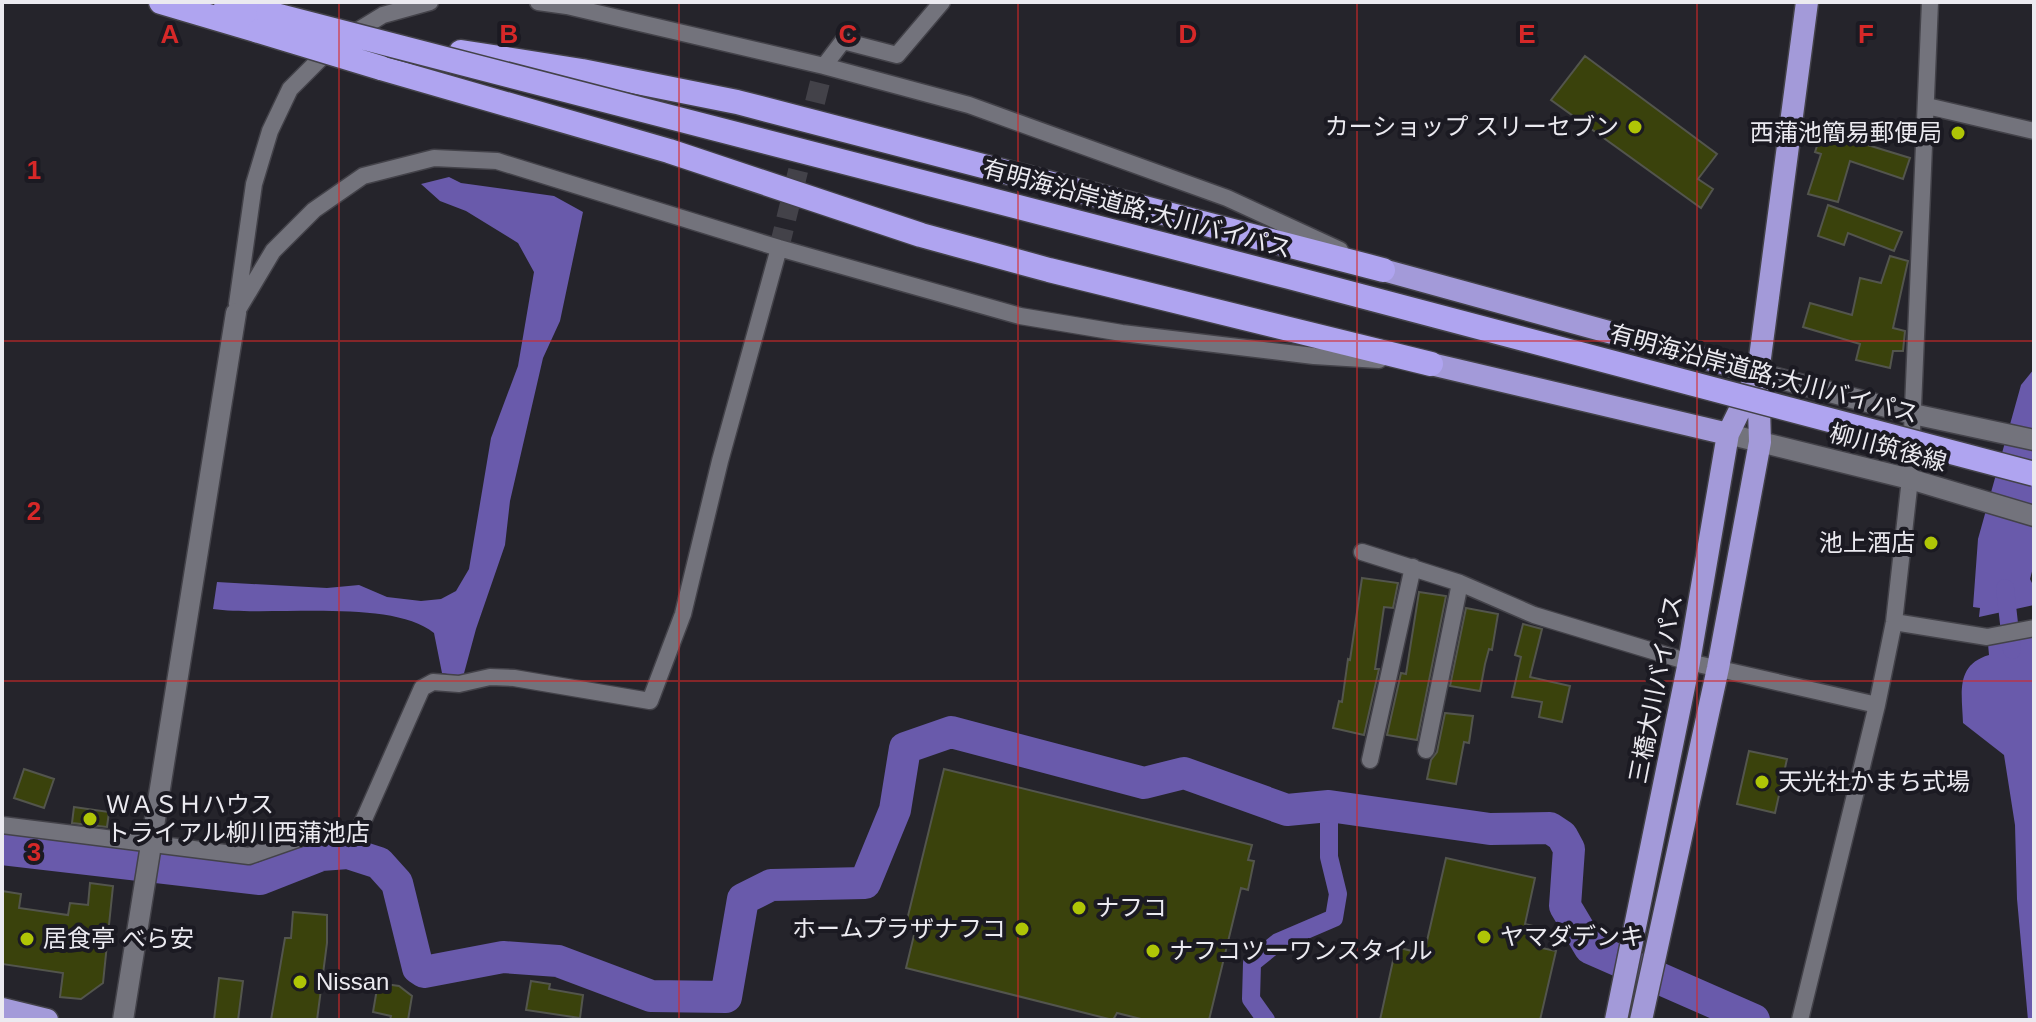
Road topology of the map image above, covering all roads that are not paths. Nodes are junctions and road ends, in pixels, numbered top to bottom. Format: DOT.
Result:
graph roads {
  1 [pos="161,2"];
  2 [pos="226,2"];
  3 [pos="430,2"];
  4 [pos="538,2"];
  5 [pos="942,2"];
  6 [pos="1807,2"];
  7 [pos="1930,2"];
  8 [pos="268,12"];
  9 [pos="461,52"];
  10 [pos="824,66"];
  11 [pos="1927,106"];
  12 [pos="2034,131"];
  13 [pos="779,248"];
  14 [pos="1383,270"];
  15 [pos="236,313"];
  16 [pos="1431,364"];
  17 [pos="1758,373"];
  18 [pos="1913,414"];
  19 [pos="1728,434"];
  20 [pos="2034,440"];
  21 [pos="1760,442"];
  22 [pos="2034,463"];
  23 [pos="2034,474"];
  24 [pos="1910,479"];
  25 [pos="2034,516"];
  26 [pos="1362,552"];
  27 [pos="1413,567"];
  28 [pos="1460,583"];
  29 [pos="1894,622"];
  30 [pos="2034,628"];
  31 [pos="1689,662"];
  32 [pos="1718,668"];
  33 [pos="1877,705"];
  34 [pos="1426,750"];
  35 [pos="1370,760"];
  36 [pos="2,825"];
  37 [pos="152,843"];
  38 [pos="2,1009"];
  39 [pos="1643,1009"];
  40 [pos="1801,1017"];
  41 [pos="47,1020"];
  42 [pos="123,1020"];
  43 [pos="1616,1020"];
  1 -- 8 [label="highway"];
  2 -- 8 [label="highway, 有明海沿岸道路;大川バイパス"];
  3 -- 15 [label="street"];
  4 -- 10 [label="street"];
  5 -- 10 [label="street"];
  6 -- 17 [label="highway, 三橋大川バイパス"];
  7 -- 11 [label="street"];
  8 -- 9 [label="highway, 有明海沿岸道路;大川バイパス"];
  8 -- 16 [label="highway, bridge"];
  8 -- 23 [label="highway, 有明海沿岸道路;大川バイパス, bridge"];
  9 -- 14 [label="highway"];
  9 -- 22 [label="highway, 有明海沿岸道路;大川バイパス"];
  10 -- 14 [label="street"];
  11 -- 12 [label="street"];
  11 -- 18 [label="street"];
  13 -- 15 [label="street"];
  13 -- 16 [label="street"];
  13 -- 37 [label="street"];
  14 -- 17 [label="highway"];
  15 -- 37 [label="street"];
  16 -- 19 [label="highway"];
  17 -- 18 [label="street, 柳川筑後線"];
  17 -- 19 [label="highway, 三橋大川バイパス"];
  17 -- 21 [label="highway, 三橋大川バイパス"];
  18 -- 20 [label="street, 柳川筑後線"];
  18 -- 24 [label="street"];
  19 -- 21 [label="street, 柳川筑後線"];
  19 -- 31 [label="highway, 三橋大川バイパス"];
  21 -- 24 [label="street, 柳川筑後線"];
  21 -- 32 [label="highway, 三橋大川バイパス"];
  24 -- 25 [label="street, 柳川筑後線"];
  24 -- 29 [label="street"];
  26 -- 27 [label="street"];
  27 -- 28 [label="street"];
  27 -- 35 [label="street"];
  28 -- 31 [label="street"];
  28 -- 34 [label="street"];
  29 -- 30 [label="street"];
  29 -- 33 [label="street"];
  31 -- 32 [label="street"];
  31 -- 43 [label="highway, 三橋大川バイパス"];
  32 -- 33 [label="street"];
  32 -- 39 [label="highway, 三橋大川バイパス"];
  33 -- 40 [label="street"];
  36 -- 37 [label="street"];
  37 -- 42 [label="street"];
  38 -- 41 [label="highway"];
}
